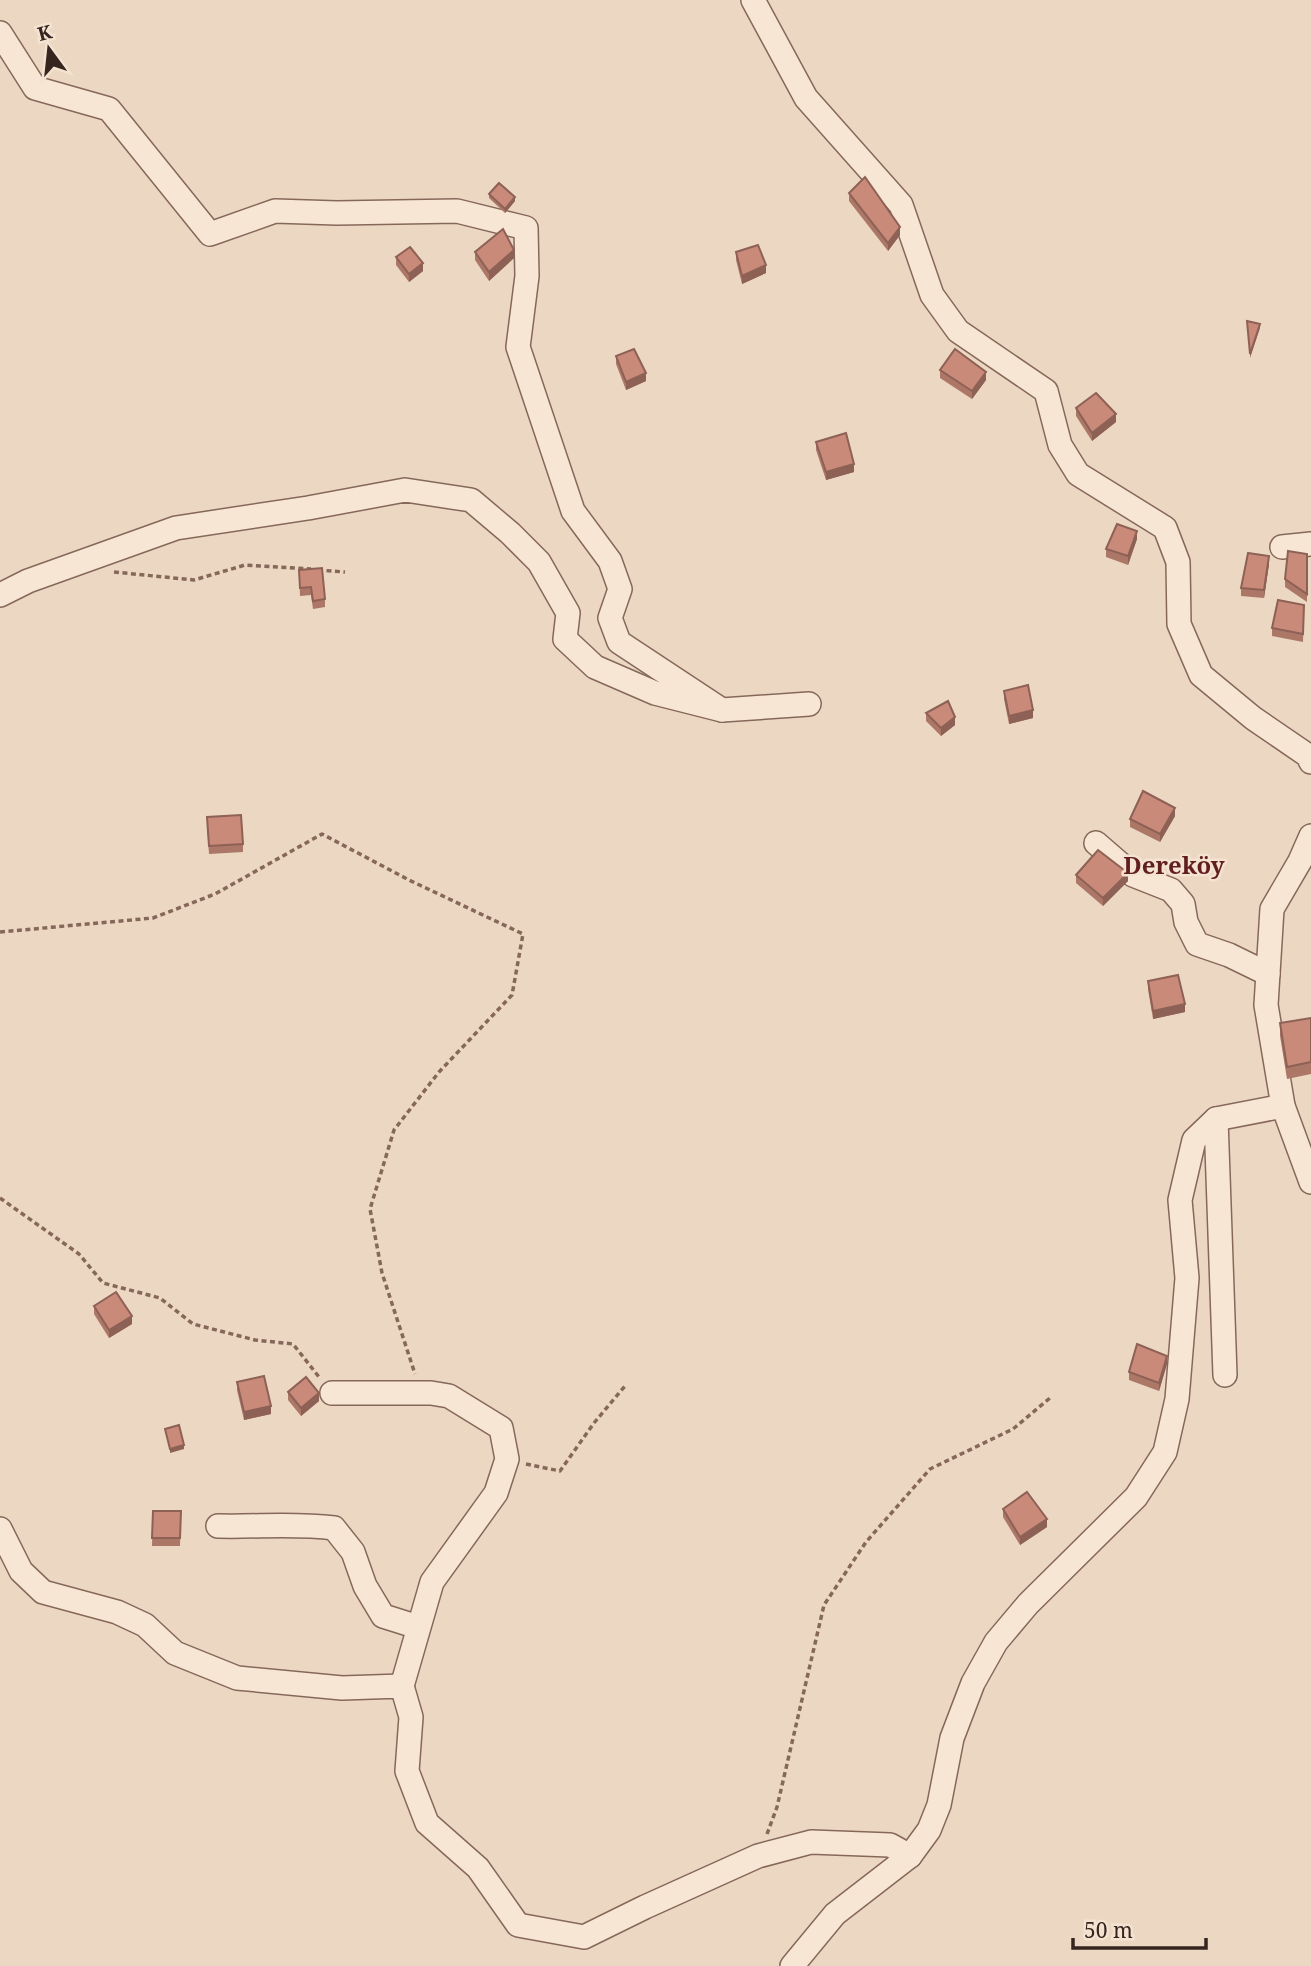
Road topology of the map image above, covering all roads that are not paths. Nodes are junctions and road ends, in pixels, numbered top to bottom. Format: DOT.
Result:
graph roads {
  1 [pos="754,0"];
  2 [pos="0,33"];
  3 [pos="1311,544"];
  4 [pos="1282,547"];
  5 [pos="0,595"];
  6 [pos="809,704"];
  7 [pos="722,710"];
  8 [pos="1311,762"];
  9 [pos="1311,836"];
  10 [pos="1096,843"];
  11 [pos="1268,974"];
  12 [pos="1283,1105"];
  13 [pos="1216,1119"];
  14 [pos="1311,1182"];
  15 [pos="1226,1376"];
  16 [pos="332,1393"];
  17 [pos="218,1526"];
  18 [pos="0,1529"];
  19 [pos="418,1627"];
  20 [pos="402,1686"];
  21 [pos="910,1856"];
  22 [pos="792,1966"];
  1 -- 8 [label="street"];
  2 -- 7 [label="street"];
  3 -- 4 [label="street"];
  5 -- 7 [label="street"];
  6 -- 7 [label="street"];
  9 -- 11 [label="street"];
  10 -- 11 [label="street"];
  11 -- 12 [label="street"];
  12 -- 13 [label="street"];
  12 -- 14 [label="street"];
  13 -- 15 [label="street"];
  13 -- 21 [label="street"];
  16 -- 19 [label="street"];
  17 -- 19 [label="street"];
  18 -- 20 [label="street"];
  19 -- 20 [label="street"];
  20 -- 21 [label="street"];
  21 -- 22 [label="street"];
}
